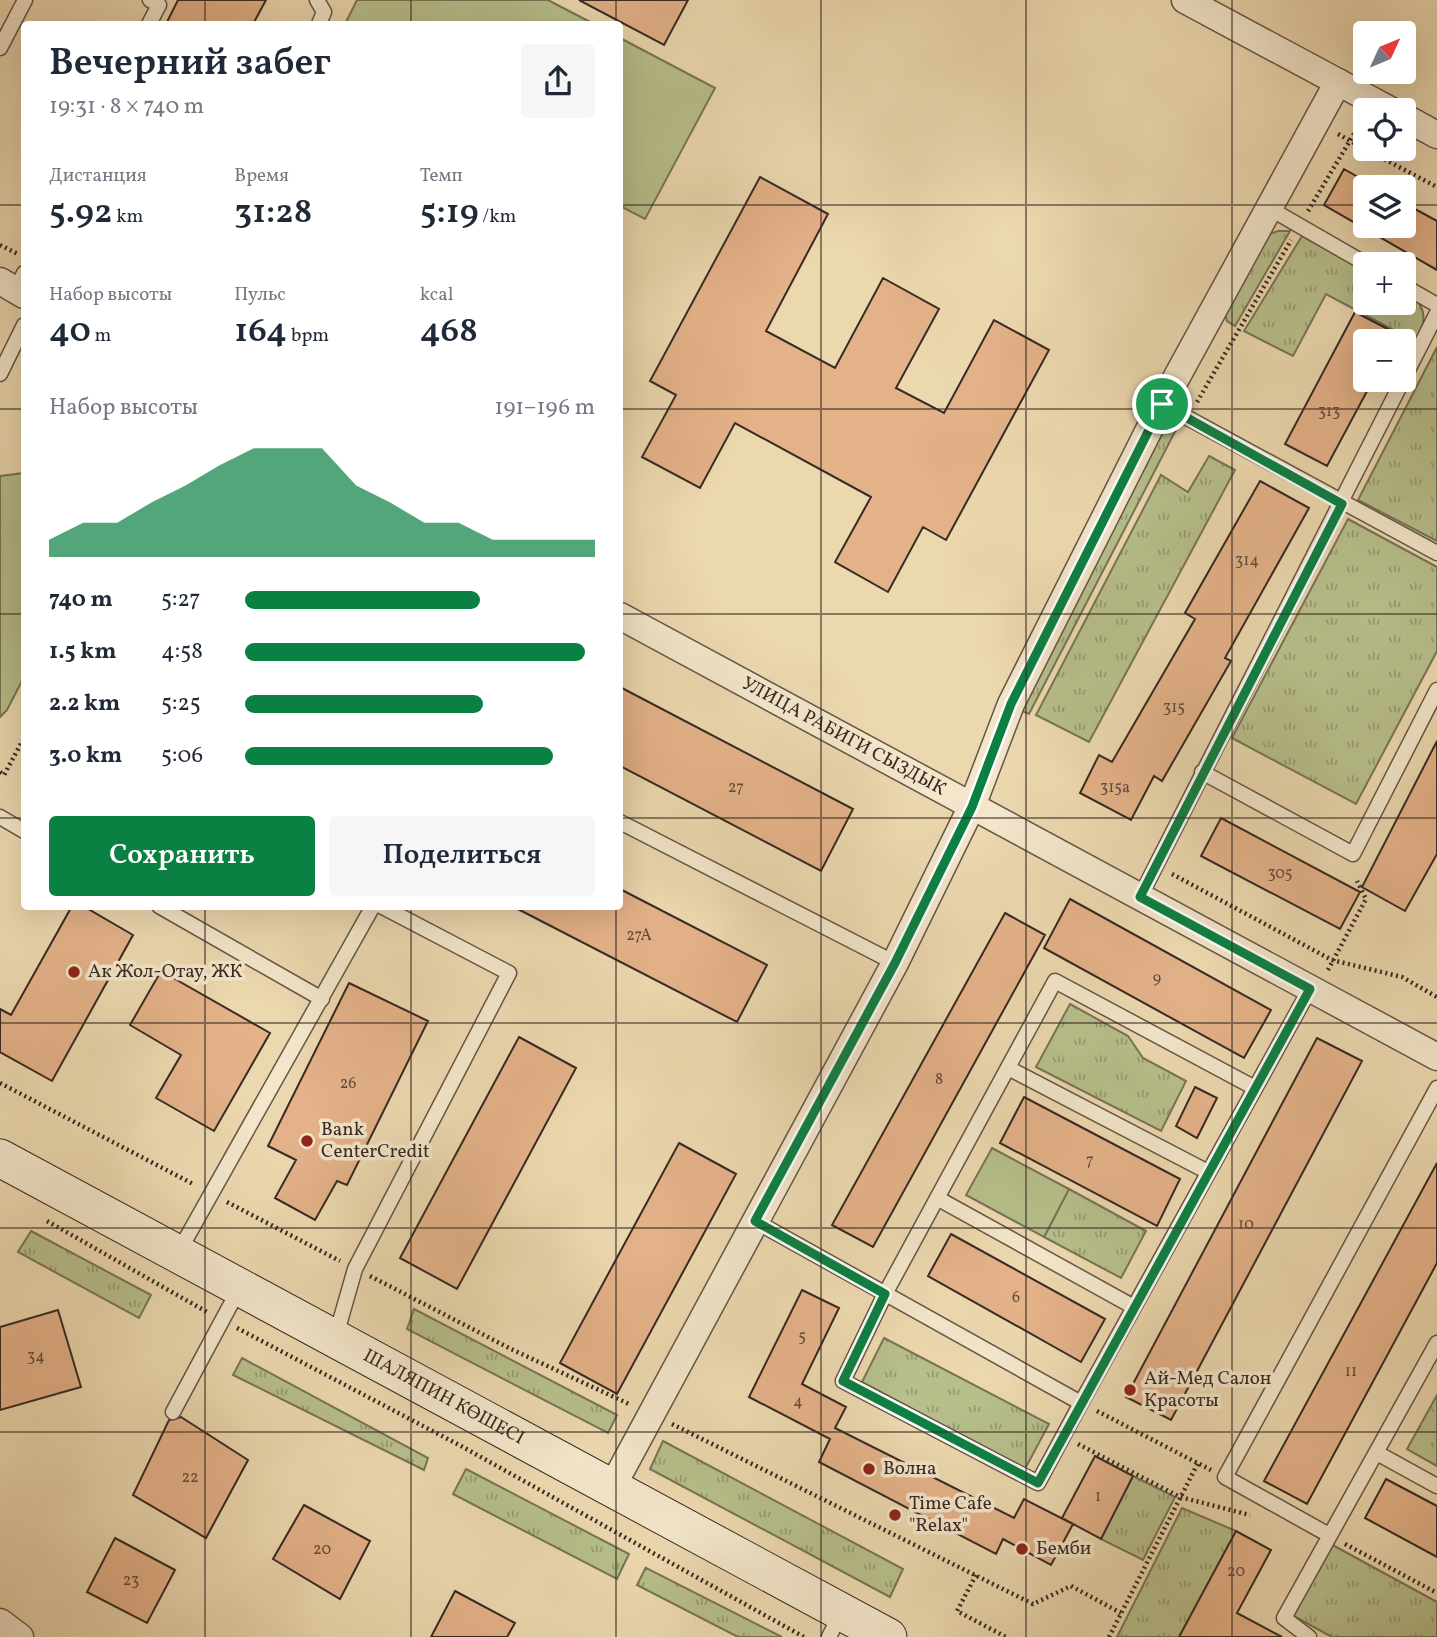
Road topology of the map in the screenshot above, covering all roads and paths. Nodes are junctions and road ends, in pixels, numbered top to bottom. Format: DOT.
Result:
graph roads {
  1 [pos="25,0"];
  2 [pos="150,0"];
  3 [pos="317,0"];
  4 [pos="1185,0"];
  5 [pos="151,21"];
  6 [pos="320,21"];
  7 [pos="0,48"];
  8 [pos="1338,82"];
  9 [pos="1368,98"];
  10 [pos="1416,124"];
  11 [pos="1437,135"];
  12 [pos="1388,161"];
  13 [pos="1437,187"];
  14 [pos="1269,208"];
  15 [pos="0,245"];
  16 [pos="21,256"];
  17 [pos="1353,256"];
  18 [pos="1416,293"];
  19 [pos="1437,305"];
  20 [pos="1437,313"];
  21 [pos="21,331"];
  22 [pos="0,374"];
  23 [pos="1162,404"];
  24 [pos="1342,504"];
  25 [pos="1437,553"];
  26 [pos="623,618"];
  27 [pos="1437,690"];
  28 [pos="21,743"];
  29 [pos="0,772"];
  30 [pos="1202,772"];
  31 [pos="972,807"];
  32 [pos="0,817"];
  33 [pos="623,824"];
  34 [pos="21,829"];
  35 [pos="1156,865"];
  36 [pos="1356,881"];
  37 [pos="1140,897"];
  38 [pos="166,910"];
  39 [pos="371,910"];
  40 [pos="389,910"];
  41 [pos="1332,960"];
  42 [pos="895,963"];
  43 [pos="1313,991"];
  44 [pos="1437,997"];
  45 [pos="322,999"];
  46 [pos="1437,1058"];
  47 [pos="1008,1068"];
  48 [pos="1255,1088"];
  49 [pos="1437,1088"];
  50 [pos="0,1158"];
  51 [pos="1208,1172"];
  52 [pos="937,1198"];
  53 [pos="41,1218"];
  54 [pos="755,1221"];
  55 [pos="178,1254"];
  56 [pos="240,1288"];
  57 [pos="885,1294"];
  58 [pos="409,1297"];
  59 [pos="1134,1307"];
  60 [pos="225,1321"];
  61 [pos="335,1339"];
  62 [pos="1437,1343"];
  63 [pos="1081,1403"];
  64 [pos="173,1412"];
  65 [pos="650,1413"];
  66 [pos="1063,1436"];
  67 [pos="1377,1453"];
  68 [pos="1198,1464"];
  69 [pos="1225,1477"];
  70 [pos="1437,1486"];
  71 [pos="611,1489"];
  72 [pos="1180,1497"];
  73 [pos="1329,1535"];
  74 [pos="975,1576"];
  75 [pos="1437,1593"];
  76 [pos="1121,1613"];
  77 [pos="0,1622"];
  78 [pos="836,1624"];
  79 [pos="20,1637"];
  80 [pos="804,1637"];
  81 [pos="888,1637"];
  82 [pos="1006,1637"];
  83 [pos="1109,1637"];
  84 [pos="1309,1637"];
  1 -- 7 [label="lane"];
  2 -- 5 [label="lane"];
  3 -- 6 [label="lane"];
  4 -- 8 [label="street"];
  8 -- 9 [label="street"];
  8 -- 14 [label="street"];
  10 -- 11 [label="street"];
  12 -- 13 [label="path"];
  14 -- 17 [label="lane"];
  14 -- 23 [label="street"];
  15 -- 16 [label="path"];
  18 -- 19 [label="lane"];
  20 -- 24 [label="lane"];
  21 -- 22 [label="lane"];
  23 -- 24 [label="lane"];
  23 -- 31 [label="street"];
  24 -- 25 [label="lane"];
  24 -- 30 [label="lane"];
  26 -- 31 [label="street, УЛИЦА РАБИГИ СЫЗДЫК"];
  27 -- 30 [label="lane"];
  28 -- 29 [label="path"];
  30 -- 35 [label="lane"];
  31 -- 37 [label="street, УЛИЦА РАБИГИ СЫЗДЫК"];
  31 -- 42 [label="street"];
  32 -- 34 [label="lane"];
  33 -- 42 [label="lane"];
  35 -- 37 [label="lane"];
  35 -- 41 [label="path"];
  36 -- 41 [label="path"];
  37 -- 43 [label="street, УЛИЦА РАБИГИ СЫЗДЫК"];
  38 -- 45 [label="lane"];
  39 -- 45 [label="lane"];
  40 -- 61 [label="lane"];
  41 -- 43 [label="path"];
  41 -- 44 [label="path"];
  42 -- 54 [label="street"];
  43 -- 46 [label="street, УЛИЦА РАБИГИ СЫЗДЫК"];
  43 -- 48 [label="lane"];
  45 -- 55 [label="lane"];
  47 -- 48 [label="lane"];
  47 -- 51 [label="lane"];
  47 -- 52 [label="lane"];
  48 -- 51 [label="lane"];
  49 -- 69 [label="lane"];
  50 -- 55 [label="main road, ШАЛЯПИН КӨШЕСІ"];
  51 -- 59 [label="lane"];
  52 -- 57 [label="lane"];
  52 -- 59 [label="lane"];
  53 -- 60 [label="path"];
  54 -- 57 [label="lane"];
  54 -- 65 [label="street"];
  55 -- 56 [label="main road, ШАЛЯПИН КӨШЕСІ"];
  56 -- 60 [label="lane"];
  56 -- 61 [label="main road, ШАЛЯПИН КӨШЕСІ"];
  57 -- 63 [label="lane"];
  57 -- 66 [label="lane"];
  58 -- 65 [label="path"];
  59 -- 63 [label="lane"];
  60 -- 64 [label="lane"];
  60 -- 80 [label="path"];
  61 -- 71 [label="main road, ШАЛЯПИН КӨШЕСІ"];
  62 -- 67 [label="lane"];
  63 -- 66 [label="lane"];
  63 -- 68 [label="path"];
  65 -- 71 [label="street"];
  65 -- 74 [label="path"];
  66 -- 72 [label="path"];
  67 -- 70 [label="lane"];
  67 -- 73 [label="lane"];
  68 -- 69 [label="path"];
  68 -- 72 [label="path"];
  69 -- 73 [label="lane"];
  71 -- 78 [label="main road, ШАЛЯПИН КӨШЕСІ"];
  72 -- 76 [label="path"];
  73 -- 75 [label="path"];
  73 -- 84 [label="lane"];
  74 -- 76 [label="path"];
  74 -- 82 [label="path"];
  76 -- 83 [label="path"];
  77 -- 79 [label="street"];
  78 -- 81 [label="main road, ШАЛЯПИН КӨШЕСІ"];
}
